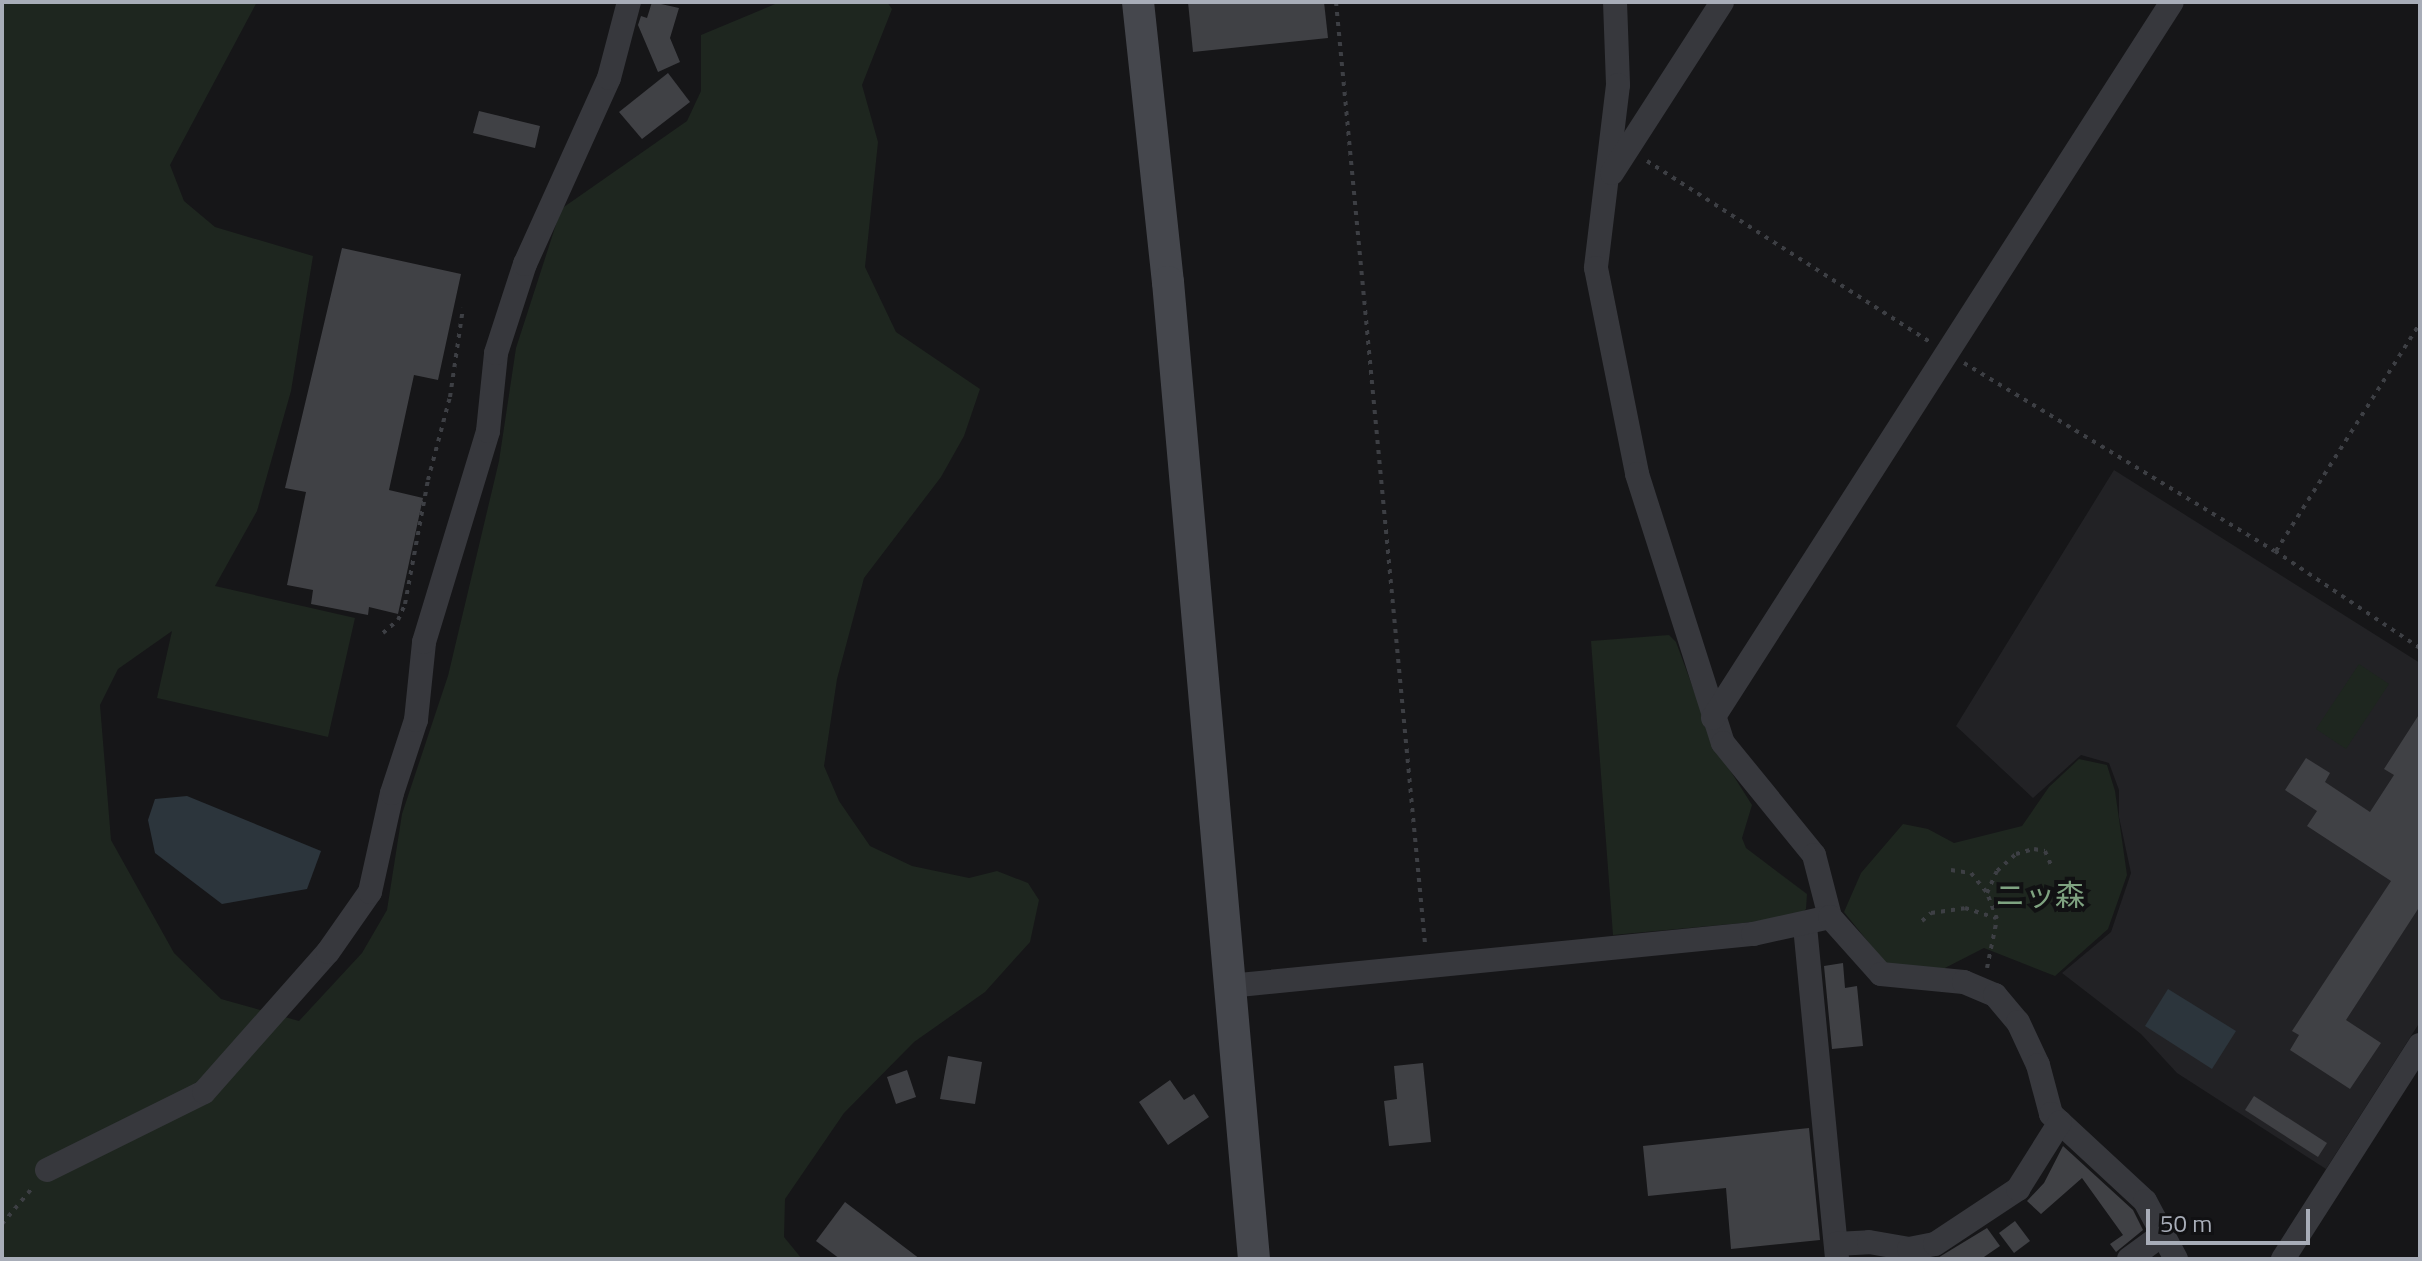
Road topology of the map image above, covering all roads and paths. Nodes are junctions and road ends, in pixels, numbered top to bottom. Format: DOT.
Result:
graph roads {
  1 [pos="629,2"];
  2 [pos="1138,2"];
  3 [pos="1336,2"];
  4 [pos="1615,2"];
  5 [pos="1722,2"];
  6 [pos="2172,2"];
  7 [pos="1628,148"];
  8 [pos="1609,179"];
  9 [pos="463,308"];
  10 [pos="2420,323"];
  11 [pos="1948,353"];
  12 [pos="2275,551"];
  13 [pos="383,633"];
  14 [pos="2420,648"];
  15 [pos="1713,718"];
  16 [pos="2051,865"];
  17 [pos="1951,870"];
  18 [pos="1987,893"];
  19 [pos="1830,917"];
  20 [pos="1997,919"];
  21 [pos="1922,921"];
  22 [pos="1805,926"];
  23 [pos="1427,965"];
  24 [pos="1229,986"];
  25 [pos="1979,988"];
  26 [pos="2420,1045"];
  27 [pos="2060,1122"];
  28 [pos="47,1170"];
  29 [pos="2,1224"];
  30 [pos="2163,1234"];
  31 [pos="1837,1251"];
  32 [pos="1254,1259"];
  33 [pos="2129,1259"];
  34 [pos="2176,1259"];
  35 [pos="2283,1259"];
  1 -- 28 [label="street"];
  2 -- 24 [label="street"];
  3 -- 23 [label="path"];
  4 -- 8 [label="street"];
  5 -- 7 [label="street"];
  6 -- 11 [label="street"];
  7 -- 8 [label="street"];
  7 -- 11 [label="path"];
  8 -- 15 [label="street"];
  9 -- 13 [label="path"];
  10 -- 12 [label="path"];
  11 -- 12 [label="path"];
  11 -- 15 [label="street"];
  12 -- 14 [label="path"];
  15 -- 19 [label="street"];
  16 -- 18 [label="path"];
  17 -- 18 [label="path"];
  18 -- 20 [label="path"];
  19 -- 22 [label="street"];
  19 -- 25 [label="street"];
  20 -- 21 [label="path"];
  20 -- 25 [label="path"];
  22 -- 23 [label="street"];
  22 -- 31 [label="street"];
  23 -- 24 [label="street"];
  24 -- 32 [label="street"];
  25 -- 27 [label="street"];
  26 -- 35 [label="street"];
  27 -- 30 [label="street"];
  27 -- 31 [label="street"];
  28 -- 29 [label="path"];
  30 -- 33 [label="street"];
  30 -- 34 [label="street"];
}
